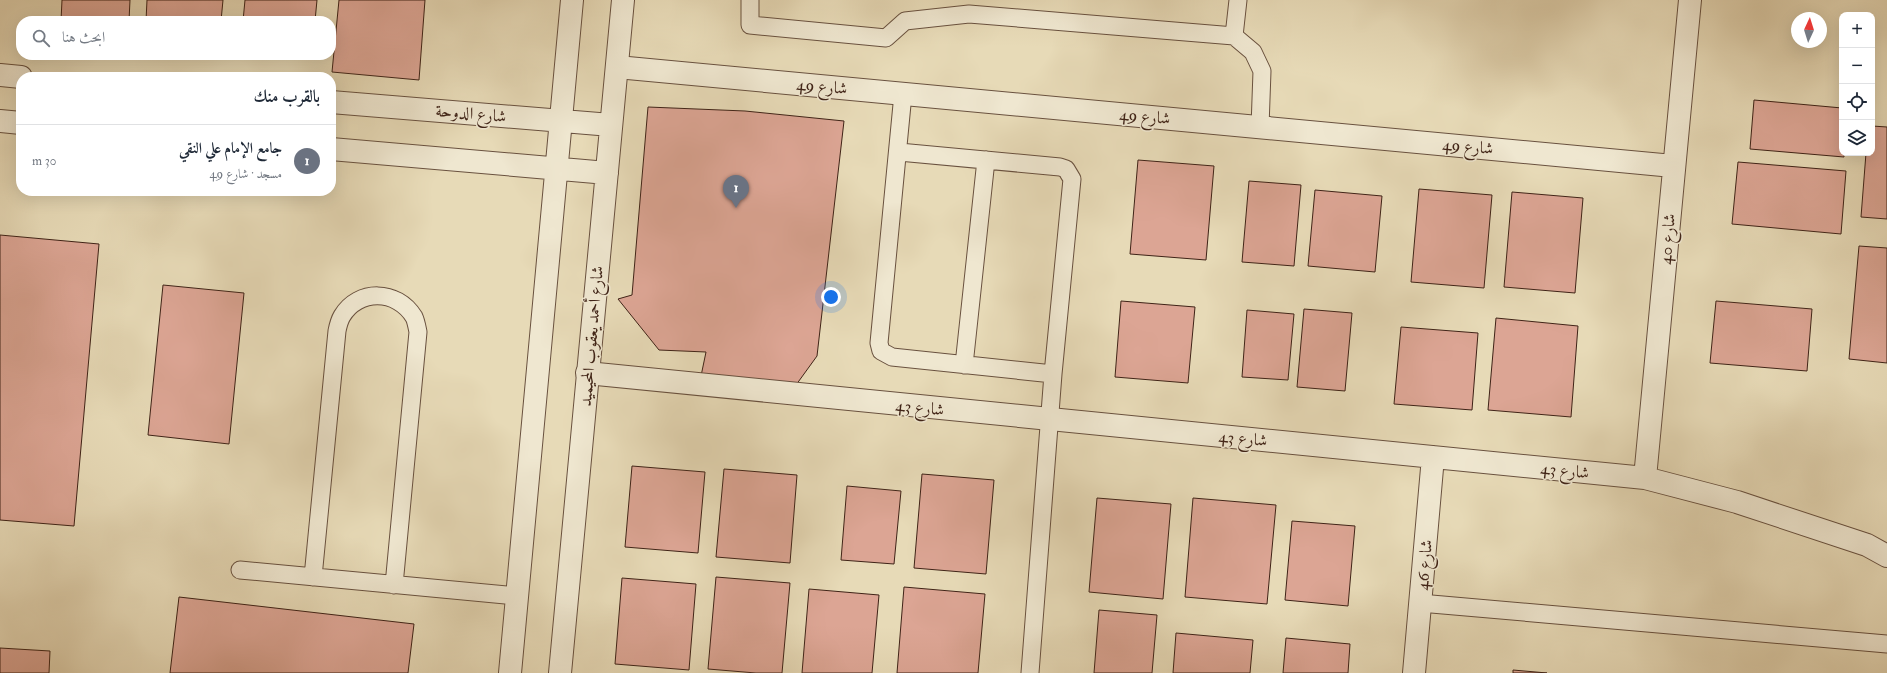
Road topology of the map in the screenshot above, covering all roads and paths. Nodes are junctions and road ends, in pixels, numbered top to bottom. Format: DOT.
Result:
graph roads {
  1 [pos="572,0"];
  2 [pos="623,0"];
  3 [pos="750,0"];
  4 [pos="1238,0"];
  5 [pos="1690,0"];
  6 [pos="1234,36"];
  7 [pos="617,67"];
  8 [pos="0,75"];
  9 [pos="16,77"];
  10 [pos="903,94"];
  11 [pos="336,102"];
  12 [pos="560,120"];
  13 [pos="0,122"];
  14 [pos="16,123"];
  15 [pos="611,124"];
  16 [pos="1260,127"];
  17 [pos="336,149"];
  18 [pos="899,152"];
  19 [pos="986,160"];
  20 [pos="1673,166"];
  21 [pos="556,168"];
  22 [pos="607,173"];
  23 [pos="964,365"];
  24 [pos="587,373"];
  25 [pos="1053,374"];
  26 [pos="1049,420"];
  27 [pos="1433,457"];
  28 [pos="1645,478"];
  29 [pos="1887,556"];
  30 [pos="240,570"];
  31 [pos="313,577"];
  32 [pos="394,585"];
  33 [pos="517,596"];
  34 [pos="1420,604"];
  35 [pos="1887,644"];
  36 [pos="510,673"];
  37 [pos="560,673"];
  38 [pos="1030,673"];
  39 [pos="1414,673"];
  1 -- 12 [label="street"];
  2 -- 7 [label="street, شارع أحمد يعقوب المحيميد"];
  3 -- 6 [label="lane"];
  4 -- 6 [label="lane"];
  5 -- 20 [label="street, شارع 40"];
  6 -- 16 [label="lane"];
  7 -- 10 [label="street, شارع 49"];
  7 -- 15 [label="street, شارع أحمد يعقوب المحيميد"];
  8 -- 9 [label="street"];
  10 -- 16 [label="street, شارع 49"];
  10 -- 18 [label="lane"];
  11 -- 12 [label="street, شارع الدوحة"];
  12 -- 15 [label="street, شارع الدوحة"];
  12 -- 21 [label="street"];
  13 -- 14 [label="street"];
  15 -- 22 [label="street, شارع أحمد يعقوب المحيميد"];
  16 -- 20 [label="street, شارع 49"];
  17 -- 21 [label="street"];
  18 -- 19 [label="lane"];
  18 -- 23 [label="lane"];
  19 -- 23 [label="lane"];
  19 -- 25 [label="lane"];
  20 -- 28 [label="street, شارع 40"];
  21 -- 22 [label="street"];
  21 -- 33 [label="street"];
  22 -- 24 [label="street, شارع أحمد يعقوب المحيميد"];
  23 -- 25 [label="lane"];
  24 -- 26 [label="street, شارع 43"];
  24 -- 37 [label="street, شارع أحمد يعقوب المحيميد"];
  25 -- 26 [label="lane"];
  26 -- 27 [label="street, شارع 43"];
  26 -- 38 [label="lane"];
  27 -- 28 [label="street, شارع 43"];
  27 -- 34 [label="street, شارع 46"];
  28 -- 29 [label="street, شارع 43"];
  30 -- 31 [label="lane"];
  31 -- 32 [label="lane"];
  31 -- 32 [label="lane"];
  32 -- 33 [label="lane"];
  33 -- 36 [label="street"];
  34 -- 35 [label="lane"];
  34 -- 39 [label="street, شارع 46"];
}
